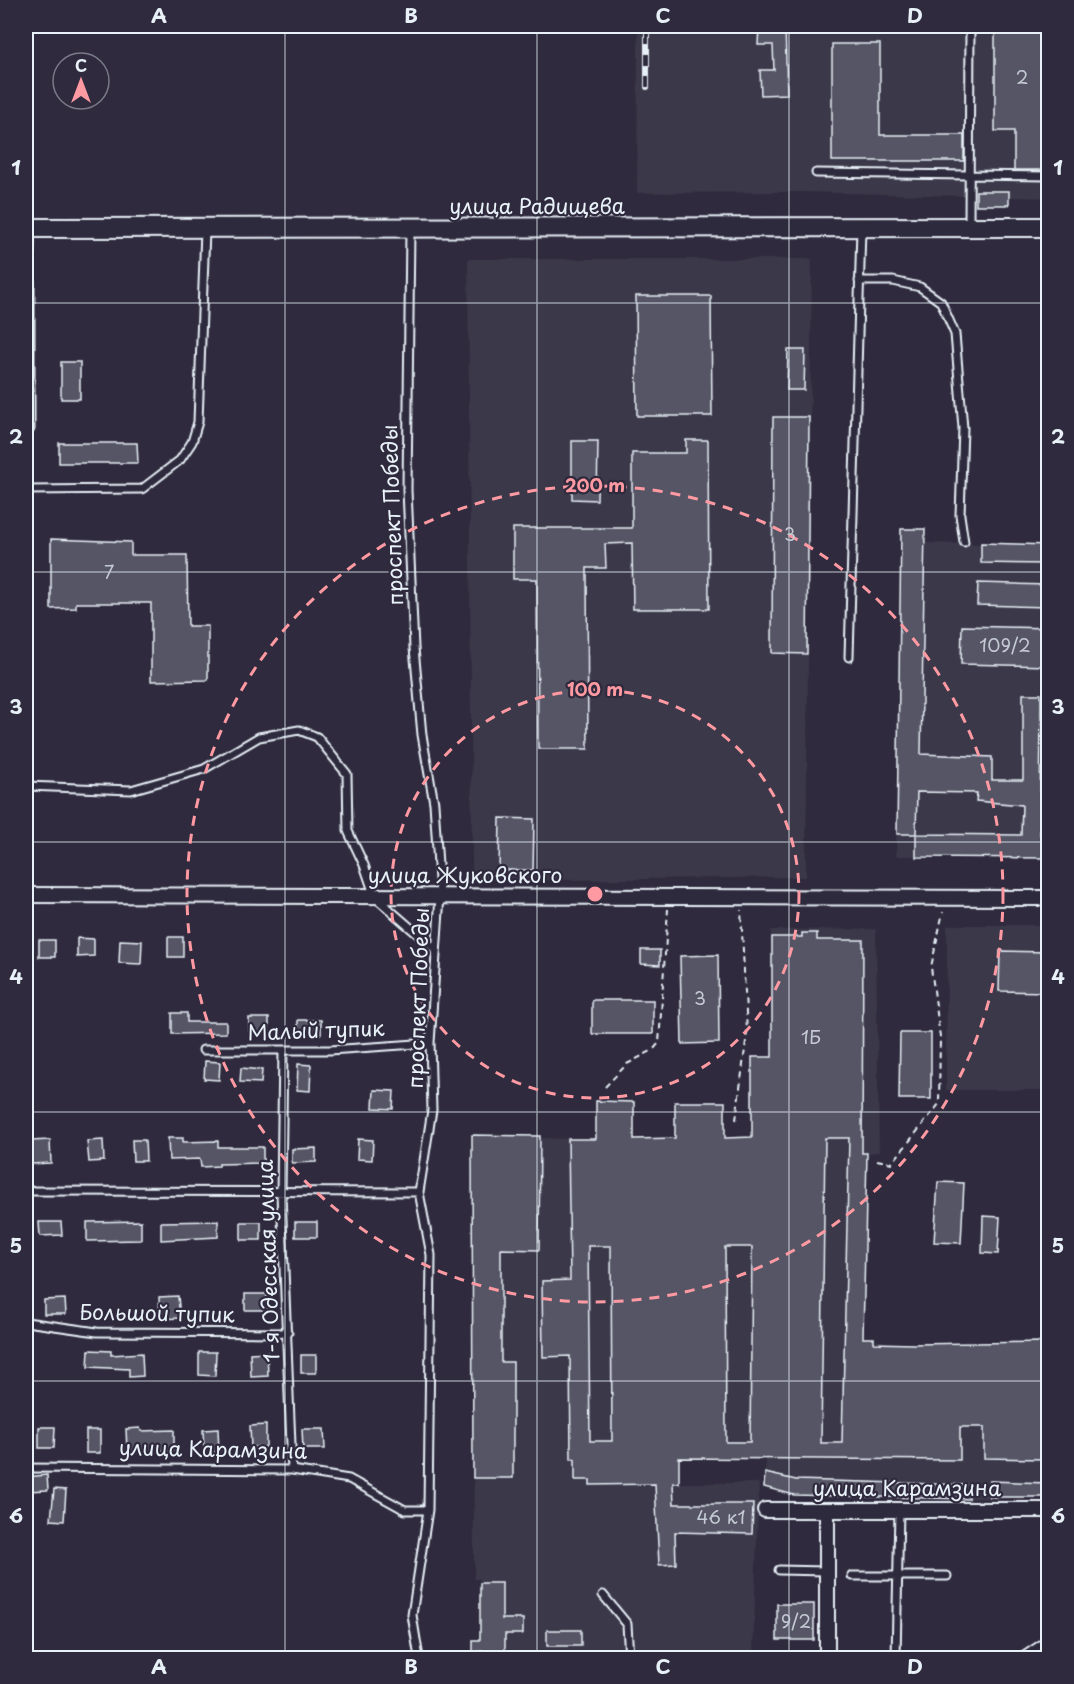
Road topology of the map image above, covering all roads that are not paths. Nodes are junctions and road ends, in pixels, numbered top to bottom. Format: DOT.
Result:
graph roads {
  1 [pos="970,26"];
  2 [pos="816,173"];
  3 [pos="970,175"];
  4 [pos="1048,176"];
  5 [pos="969,227"];
  6 [pos="28,228"];
  7 [pos="861,228"];
  8 [pos="205,230"];
  9 [pos="410,230"];
  10 [pos="1047,236"];
  11 [pos="859,281"];
  12 [pos="30,429"];
  13 [pos="26,490"];
  14 [pos="964,542"];
  15 [pos="849,657"];
  16 [pos="26,786"];
  17 [pos="26,895"];
  18 [pos="440,896"];
  19 [pos="375,897"];
  20 [pos="1048,898"];
  21 [pos="436,950"];
  22 [pos="430,1043"];
  23 [pos="203,1050"];
  24 [pos="283,1050"];
  25 [pos="26,1191"];
  26 [pos="281,1192"];
  27 [pos="419,1192"];
  28 [pos="26,1322"];
  29 [pos="288,1333"];
  30 [pos="26,1468"];
  31 [pos="292,1470"];
  32 [pos="428,1510"];
  33 [pos="765,1510"];
  34 [pos="827,1510"];
  35 [pos="899,1510"];
  36 [pos="1048,1510"];
  37 [pos="779,1570"];
  38 [pos="826,1571"];
  39 [pos="852,1576"];
  40 [pos="947,1576"];
  41 [pos="898,1577"];
  42 [pos="603,1595"];
  43 [pos="1048,1636"];
  44 [pos="419,1659"];
  45 [pos="628,1659"];
  46 [pos="827,1659"];
  47 [pos="896,1659"];
  48 [pos="1021,1659"];
  1 -- 3 [label="lane"];
  2 -- 3 [label="lane"];
  3 -- 4 [label="lane"];
  3 -- 5 [label="lane"];
  5 -- 7 [label="street, улица Радищева"];
  5 -- 10 [label="street, улица Радищева"];
  6 -- 8 [label="street, улица Радищева"];
  6 -- 12 [label="lane"];
  7 -- 9 [label="street, улица Радищева"];
  7 -- 11 [label="lane"];
  8 -- 9 [label="street, улица Радищева"];
  8 -- 13 [label="lane"];
  9 -- 18 [label="lane, проспект Победы"];
  11 -- 14 [label="lane"];
  11 -- 15 [label="lane"];
  16 -- 19 [label="lane"];
  17 -- 19 [label="street, улица Жуковского"];
  18 -- 19 [label="street, улица Жуковского"];
  18 -- 20 [label="street, улица Жуковского"];
  18 -- 21 [label="lane, проспект Победы"];
  19 -- 21 [label="lane"];
  21 -- 22 [label="lane, проспект Победы"];
  22 -- 24 [label="lane, Малый тупик"];
  22 -- 27 [label="lane, проспект Победы"];
  23 -- 24 [label="lane, Малый тупик"];
  24 -- 26 [label="lane, 1-я Одесская улица"];
  25 -- 26 [label="lane"];
  26 -- 27 [label="lane"];
  26 -- 29 [label="lane, 1-я Одесская улица"];
  27 -- 32 [label="lane, проспект Победы"];
  28 -- 29 [label="lane, Большой тупик"];
  29 -- 31 [label="lane, 1-я Одесская улица"];
  30 -- 31 [label="lane, улица Карамзина"];
  31 -- 32 [label="lane, улица Карамзина"];
  32 -- 44 [label="lane, проспект Победы"];
  33 -- 34 [label="street, улица Карамзина"];
  34 -- 35 [label="street, улица Карамзина"];
  34 -- 38 [label="street"];
  35 -- 36 [label="street, улица Карамзина"];
  35 -- 41 [label="lane"];
  37 -- 38 [label="lane"];
  38 -- 46 [label="street"];
  39 -- 41 [label="lane"];
  40 -- 41 [label="lane"];
  41 -- 47 [label="lane"];
  42 -- 45 [label="lane"];
  43 -- 48 [label="lane"];
}
